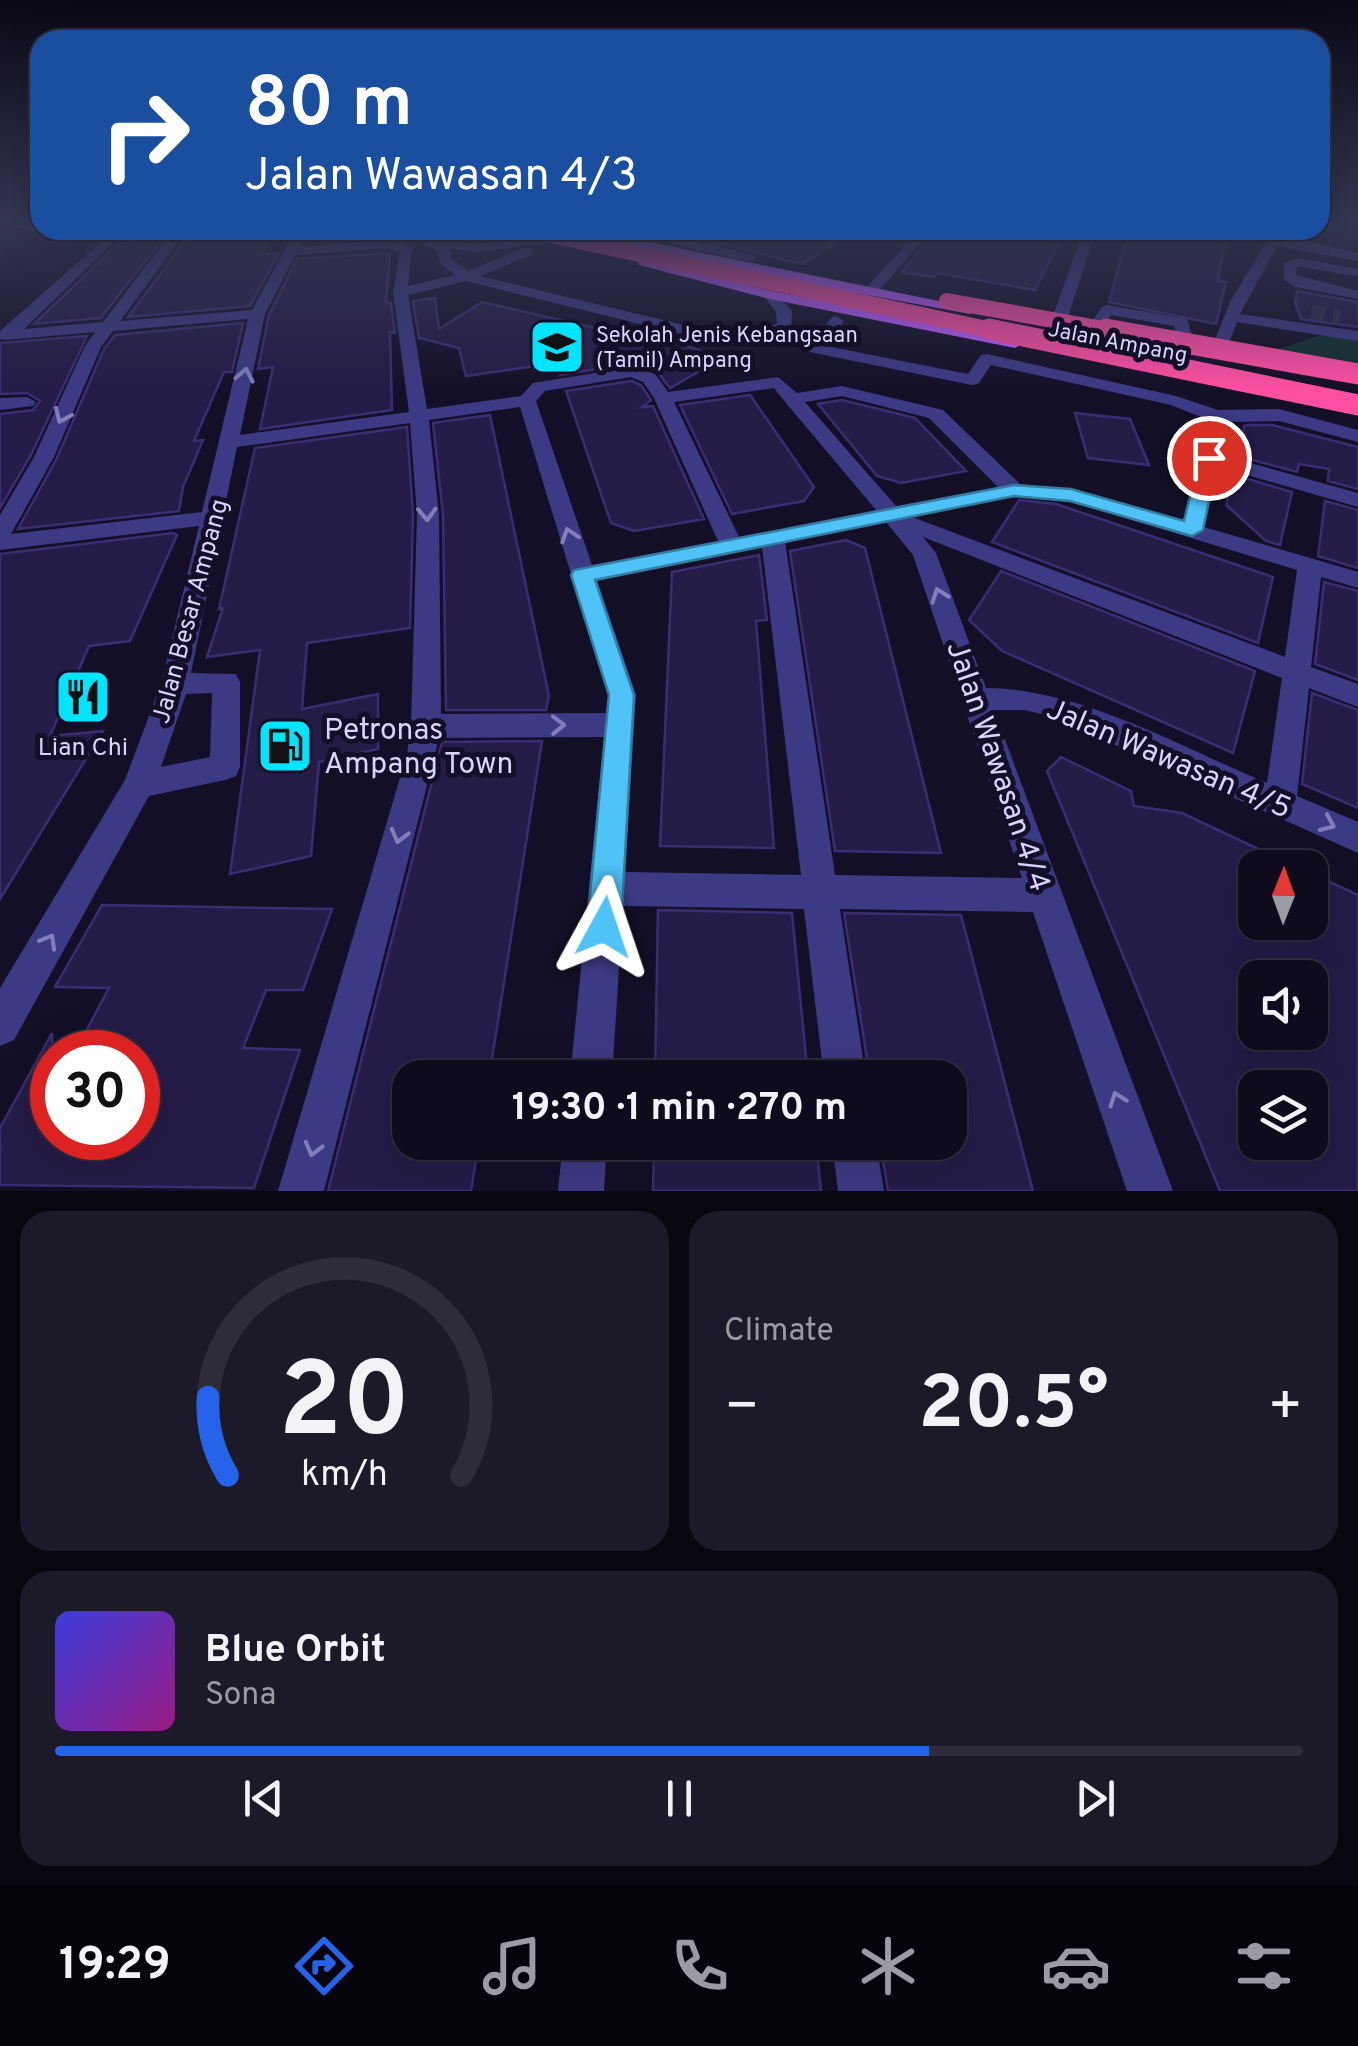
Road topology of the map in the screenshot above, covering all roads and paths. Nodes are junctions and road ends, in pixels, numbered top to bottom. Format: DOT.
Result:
graph roads {
  1 [pos="65,280"];
  2 [pos="142,280"];
  3 [pos="277,280"];
  4 [pos="402,280"];
  5 [pos="451,280"];
  6 [pos="480,280"];
  7 [pos="711,280"];
  8 [pos="752,280"];
  9 [pos="816,280"];
  10 [pos="828,280"];
  11 [pos="881,280"];
  12 [pos="1072,280"];
  13 [pos="1252,280"];
  14 [pos="1293,280"];
  15 [pos="400,292"];
  16 [pos="870,292"];
  17 [pos="770,295"];
  18 [pos="1358,295"];
  19 [pos="1235,309"];
  20 [pos="1311,312"];
  21 [pos="257,314"];
  22 [pos="1340,316"];
  23 [pos="1358,318"];
  24 [pos="836,322"];
  25 [pos="1058,324"];
  26 [pos="104,328"];
  27 [pos="1094,330"];
  28 [pos="4,335"];
  29 [pos="1358,336"];
  30 [pos="1188,346"];
  31 [pos="1218,352"];
  32 [pos="1358,375"];
  33 [pos="785,391"];
  34 [pos="663,398"];
  35 [pos="26,402"];
  36 [pos="527,402"];
  37 [pos="0,404"];
  38 [pos="1358,408"];
  39 [pos="1216,416"];
  40 [pos="420,417"];
  41 [pos="1358,436"];
  42 [pos="232,442"];
  43 [pos="1209,458"];
  44 [pos="1014,490"];
  45 [pos="1358,500"];
  46 [pos="890,516"];
  47 [pos="215,518"];
  48 [pos="1192,530"];
  49 [pos="0,534"];
  50 [pos="773,539"];
  51 [pos="0,543"];
  52 [pos="732,547"];
  53 [pos="1310,566"];
  54 [pos="582,575"];
  55 [pos="1358,580"];
  56 [pos="1298,674"];
  57 [pos="175,684"];
  58 [pos="1358,696"];
  59 [pos="976,700"];
  60 [pos="620,725"];
  61 [pos="426,726"];
  62 [pos="139,785"];
  63 [pos="1280,803"];
  64 [pos="1358,838"];
  65 [pos="607,890"];
  66 [pos="820,892"];
  67 [pos="1044,895"];
  68 [pos="0,1026"];
  69 [pos="593,1060"];
  70 [pos="843,1060"];
  71 [pos="584,1160"];
  72 [pos="856,1160"];
  73 [pos="302,1191"];
  74 [pos="581,1191"];
  75 [pos="860,1191"];
  76 [pos="1150,1191"];
  1 -- 28 [label="street"];
  2 -- 26 [label="street"];
  3 -- 21 [label="street, Jalan Besar Ampang"];
  4 -- 15 [label="street"];
  5 -- 15 [label="street"];
  6 -- 17 [label="street"];
  7 -- 17 [label="main road, Jalan Ampang"];
  8 -- 38 [label="highway, bridge"];
  9 -- 16 [label="main road, Jalan Ampang"];
  10 -- 32 [label="highway, bridge"];
  11 -- 16 [label="street"];
  12 -- 25 [label="street"];
  13 -- 19 [label="street"];
  14 -- 18 [label="street"];
  15 -- 40 [label="street"];
  16 -- 25 [label="main road, Jalan Ampang"];
  17 -- 38 [label="main road, Jalan Ampang"];
  19 -- 20 [label="street"];
  19 -- 29 [label="street"];
  19 -- 31 [label="street"];
  21 -- 26 [label="street"];
  42 -- 21 [label="street, Jalan Besar Ampang, one-way"];
  22 -- 23 [label="street"];
  24 -- 39 [label="street"];
  25 -- 27 [label="main road, Jalan Ampang"];
  26 -- 28 [label="street"];
  26 -- 49 [label="street, one-way"];
  27 -- 30 [label="street"];
  30 -- 31 [label="main road, Jalan Ampang"];
  31 -- 32 [label="main road, Jalan Ampang"];
  33 -- 34 [label="street"];
  33 -- 44 [label="street"];
  33 -- 46 [label="street, Jalan Wawasan 4/4"];
  34 -- 36 [label="street"];
  34 -- 52 [label="street"];
  35 -- 37 [label="street"];
  36 -- 40 [label="street"];
  54 -- 36 [label="street, one-way"];
  39 -- 41 [label="street"];
  39 -- 43 [label="street"];
  40 -- 42 [label="street"];
  40 -- 61 [label="street, one-way"];
  42 -- 47 [label="street, Jalan Besar Ampang"];
  43 -- 45 [label="street"];
  43 -- 48 [label="street"];
  44 -- 46 [label="street"];
  44 -- 48 [label="street"];
  46 -- 50 [label="street"];
  46 -- 56 [label="street"];
  59 -- 46 [label="street, Jalan Wawasan 4/4, one-way"];
  47 -- 51 [label="street"];
  47 -- 57 [label="street, Jalan Besar Ampang"];
  48 -- 53 [label="street"];
  50 -- 52 [label="street"];
  50 -- 66 [label="street"];
  52 -- 54 [label="street"];
  53 -- 55 [label="street"];
  53 -- 56 [label="street"];
  54 -- 60 [label="street"];
  56 -- 58 [label="street"];
  56 -- 63 [label="street"];
  57 -- 62 [label="street, Jalan Besar Ampang"];
  57 -- 62 [label="street"];
  59 -- 63 [label="street, Jalan Wawasan 4/5"];
  59 -- 67 [label="street, Jalan Wawasan 4/4"];
  61 -- 60 [label="street, one-way"];
  60 -- 65 [label="street"];
  61 -- 73 [label="street, one-way"];
  68 -- 62 [label="street, Jalan Besar Ampang, one-way"];
  63 -- 64 [label="street, Jalan Wawasan 4/5, one-way"];
  65 -- 66 [label="street"];
  65 -- 69 [label="street"];
  66 -- 67 [label="street"];
  66 -- 70 [label="street"];
  76 -- 67 [label="street, Jalan Wawasan 4/4, one-way"];
  71 -- 74 [label="street"];
  72 -- 75 [label="street"];
}
